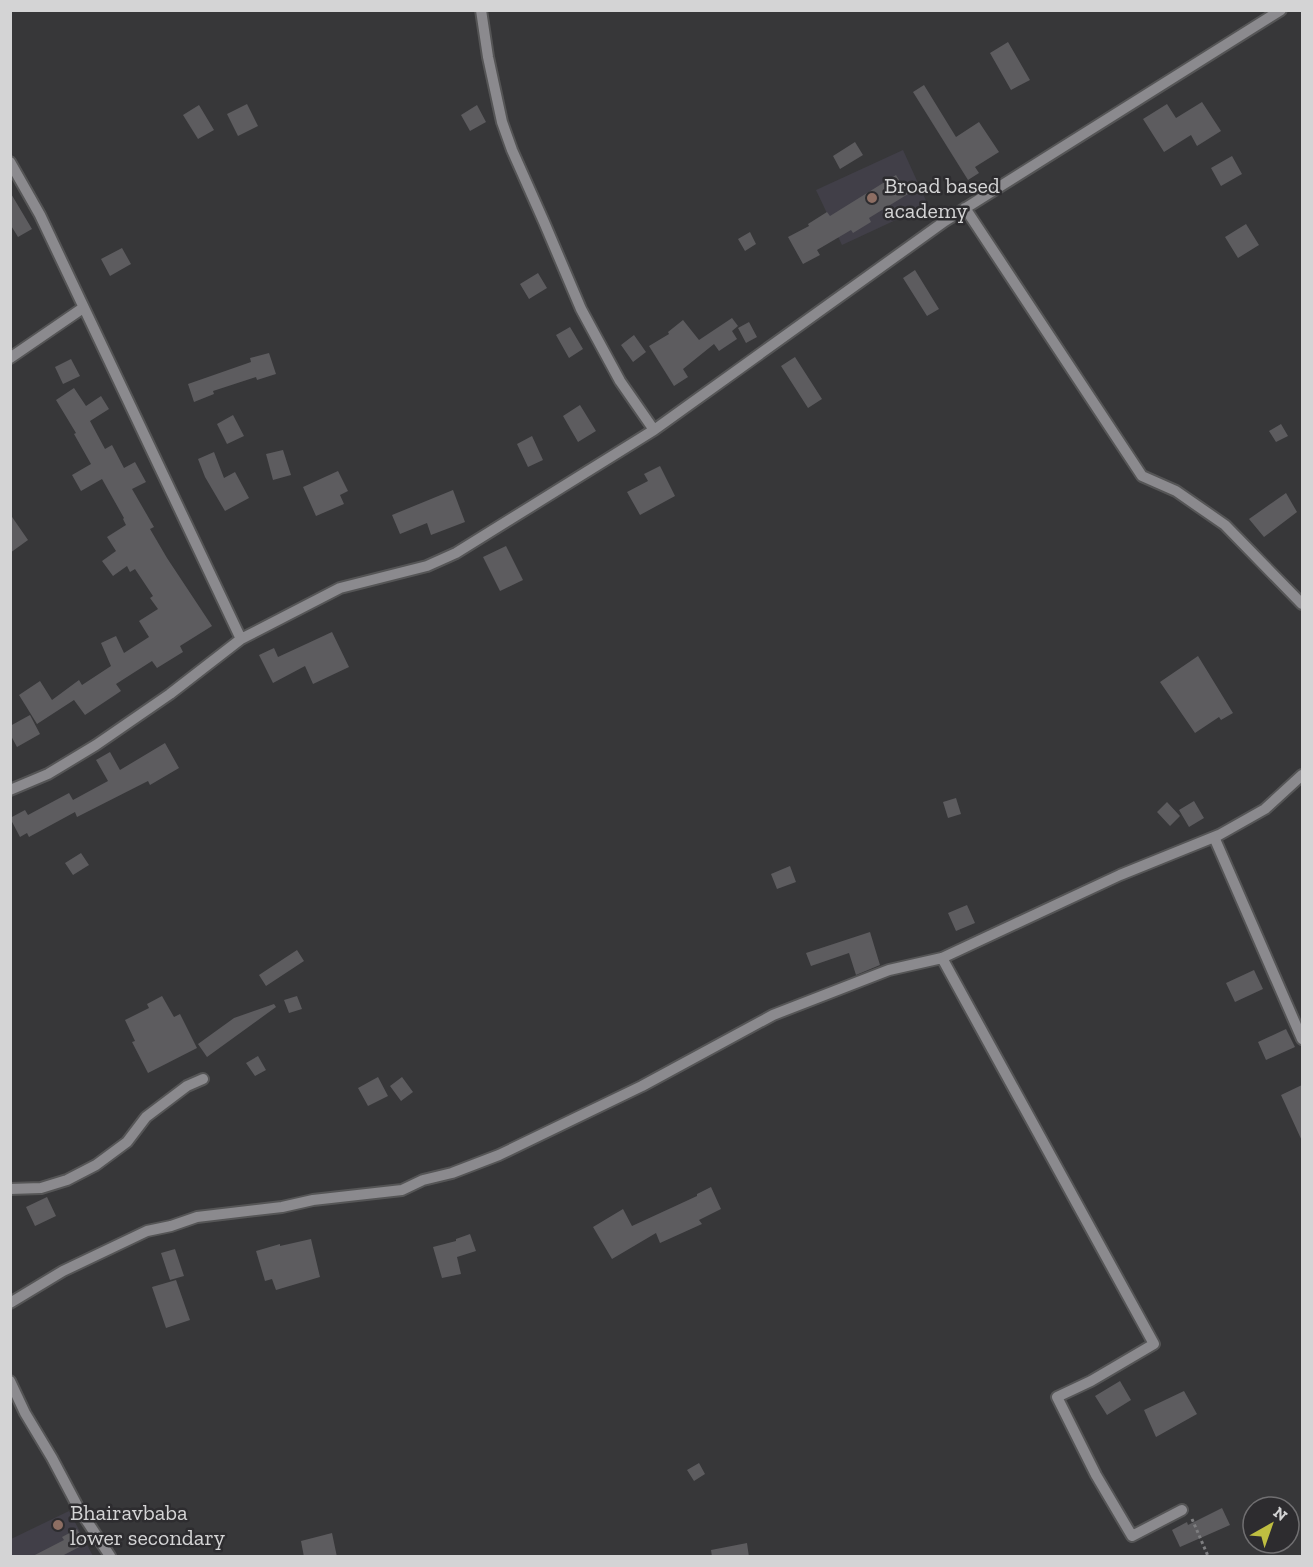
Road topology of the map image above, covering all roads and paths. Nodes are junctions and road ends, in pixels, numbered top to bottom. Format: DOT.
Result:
graph roads {
  1 [pos="481,10"];
  2 [pos="1281,10"];
  3 [pos="10,162"];
  4 [pos="965,208"];
  5 [pos="82,308"];
  6 [pos="10,358"];
  7 [pos="654,430"];
  8 [pos="1302,604"];
  9 [pos="241,639"];
  10 [pos="1302,775"];
  11 [pos="10,790"];
  12 [pos="1214,837"];
  13 [pos="942,958"];
  14 [pos="1302,1039"];
  15 [pos="203,1078"];
  16 [pos="10,1189"];
  17 [pos="10,1303"];
  18 [pos="10,1380"];
  19 [pos="1182,1510"];
  20 [pos="110,1557"];
  21 [pos="1208,1557"];
  1 -- 7 [label="street"];
  2 -- 4 [label="street"];
  3 -- 5 [label="street"];
  4 -- 7 [label="street"];
  4 -- 8 [label="street"];
  5 -- 6 [label="street"];
  5 -- 9 [label="street"];
  7 -- 9 [label="street"];
  9 -- 11 [label="street"];
  10 -- 12 [label="street"];
  12 -- 13 [label="street"];
  12 -- 14 [label="street"];
  13 -- 17 [label="street"];
  13 -- 19 [label="street"];
  15 -- 16 [label="street"];
  18 -- 20 [label="street"];
  19 -- 21 [label="path"];
}
